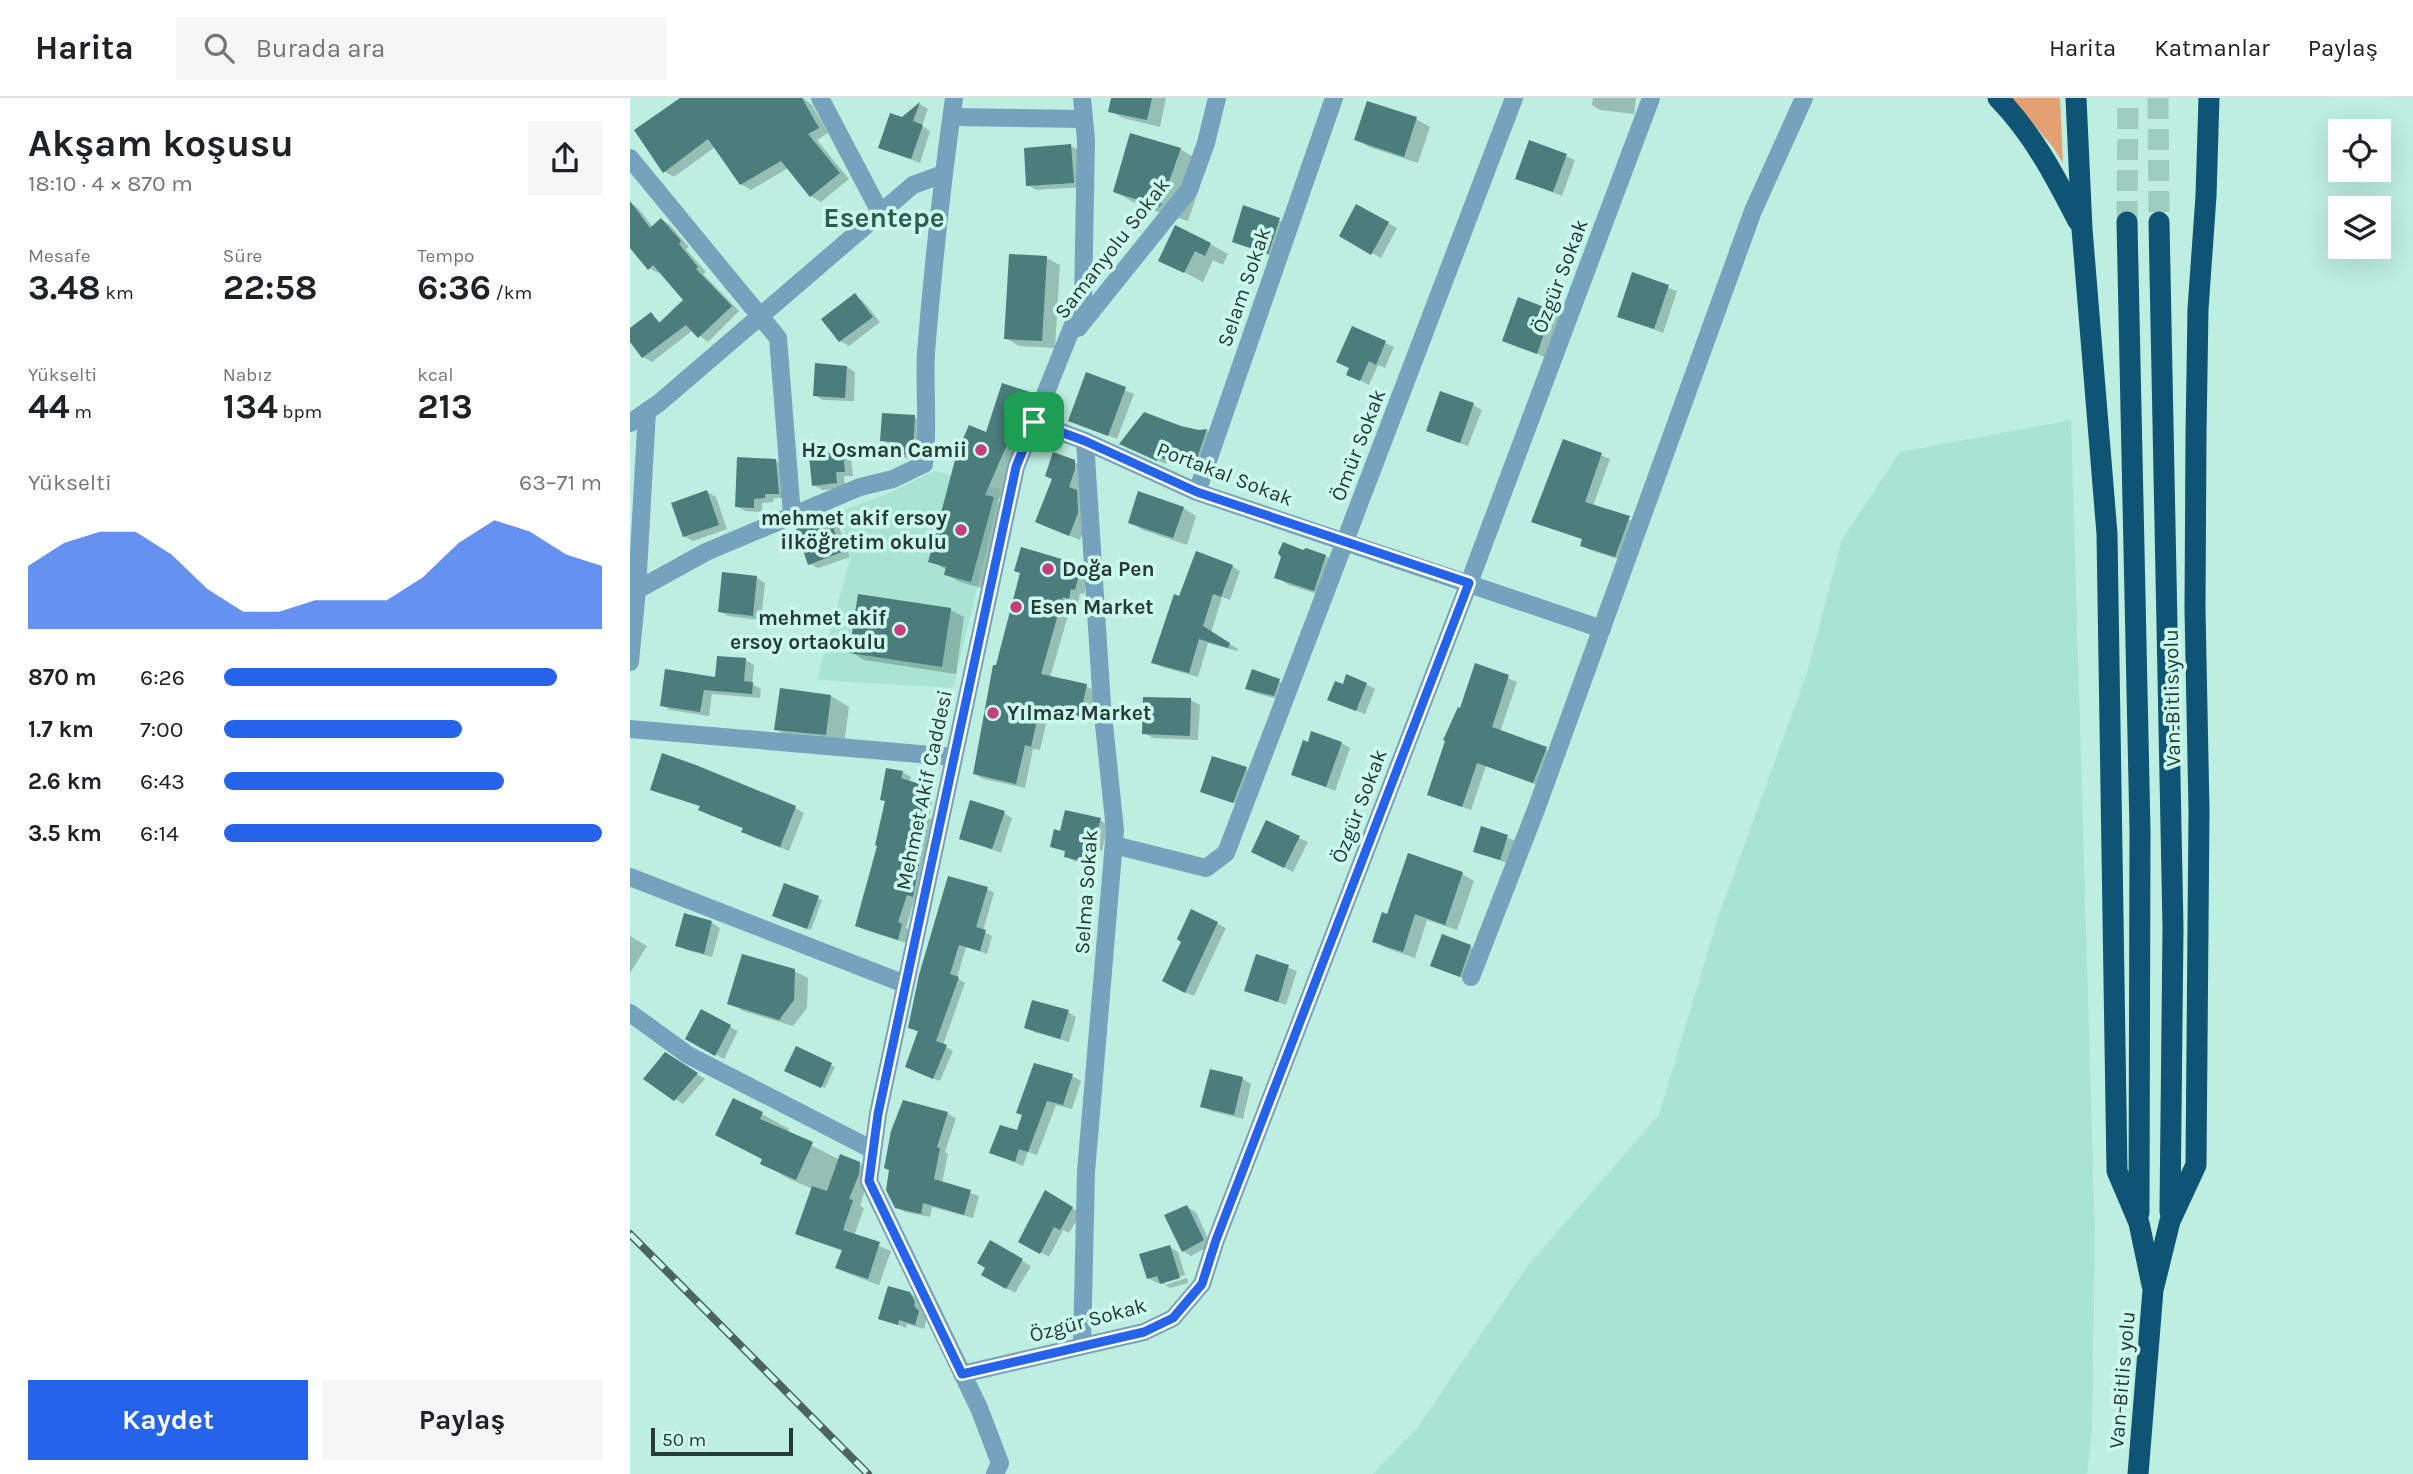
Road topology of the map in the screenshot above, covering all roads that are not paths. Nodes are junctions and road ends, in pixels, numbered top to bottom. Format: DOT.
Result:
graph roads {
  1 [pos="820,98"];
  2 [pos="954,98"];
  3 [pos="1082,98"];
  4 [pos="1217,98"];
  5 [pos="1334,98"];
  6 [pos="1514,98"];
  7 [pos="1651,98"];
  8 [pos="1804,98"];
  9 [pos="1998,98"];
  10 [pos="2076,98"];
  11 [pos="2209,98"];
  12 [pos="952,117"];
  13 [pos="1084,119"];
  14 [pos="630,158"];
  15 [pos="943,174"];
  16 [pos="880,212"];
  17 [pos="2127,222"];
  18 [pos="2159,222"];
  19 [pos="2082,229"];
  20 [pos="761,315"];
  21 [pos="1065,344"];
  22 [pos="647,411"];
  23 [pos="1034,422"];
  24 [pos="630,423"];
  25 [pos="1085,441"];
  26 [pos="1197,492"];
  27 [pos="792,515"];
  28 [pos="1346,541"];
  29 [pos="1469,583"];
  30 [pos="637,590"];
  31 [pos="1602,629"];
  32 [pos="630,662"];
  33 [pos="630,729"];
  34 [pos="954,757"];
  35 [pos="1114,845"];
  36 [pos="630,877"];
  37 [pos="1471,977"];
  38 [pos="905,984"];
  39 [pos="630,1013"];
  40 [pos="873,1150"];
  41 [pos="2170,1221"];
  42 [pos="2139,1223"];
  43 [pos="2154,1290"];
  44 [pos="1082,1346"];
  45 [pos="962,1374"];
  46 [pos="995,1474"];
  47 [pos="2138,1474"];
  1 -- 16 [label="street"];
  2 -- 12 [label="street"];
  3 -- 13 [label="street, Mehmet Akif Caddesi"];
  4 -- 21 [label="street, Samanyolu Sokak"];
  5 -- 26 [label="street, Selam Sokak"];
  6 -- 28 [label="street, Ömür Sokak"];
  7 -- 29 [label="street, Özgür Sokak"];
  8 -- 31 [label="street"];
  9 -- 19 [label="highway"];
  10 -- 19 [label="highway, Van-Bitlis yolu"];
  11 -- 41 [label="highway, Van-Bitlis yolu"];
  12 -- 13 [label="street"];
  12 -- 15 [label="street"];
  13 -- 21 [label="street, Mehmet Akif Caddesi"];
  14 -- 20 [label="street"];
  15 -- 16 [label="street"];
  15 -- 27 [label="street"];
  16 -- 20 [label="street"];
  17 -- 42 [label="highway"];
  18 -- 41 [label="highway"];
  19 -- 42 [label="highway, Van-Bitlis yolu"];
  20 -- 22 [label="street"];
  20 -- 27 [label="street"];
  21 -- 23 [label="street, Mehmet Akif Caddesi"];
  22 -- 24 [label="street"];
  22 -- 30 [label="street"];
  23 -- 25 [label="street, Portakal Sokak"];
  23 -- 34 [label="street, Mehmet Akif Caddesi"];
  25 -- 26 [label="street, Portakal Sokak"];
  25 -- 35 [label="street, Selma Sokak"];
  26 -- 28 [label="street, Portakal Sokak"];
  27 -- 30 [label="street"];
  28 -- 29 [label="street, Portakal Sokak"];
  28 -- 35 [label="street, Ömür Sokak"];
  29 -- 31 [label="street, Portakal Sokak"];
  29 -- 44 [label="street, Özgür Sokak"];
  30 -- 32 [label="street"];
  31 -- 37 [label="street"];
  33 -- 34 [label="street"];
  34 -- 38 [label="street, Mehmet Akif Caddesi"];
  35 -- 44 [label="street, Selma Sokak"];
  36 -- 38 [label="street"];
  38 -- 40 [label="street, Mehmet Akif Caddesi"];
  39 -- 40 [label="street"];
  40 -- 45 [label="street, Mehmet Akif Caddesi"];
  41 -- 43 [label="highway, Van-Bitlis yolu"];
  42 -- 43 [label="highway, Van-Bitlis yolu"];
  43 -- 47 [label="highway, Van-Bitlis yolu"];
  44 -- 45 [label="street, Özgür Sokak"];
  45 -- 46 [label="street, Mehmet Akif Caddesi"];
}
